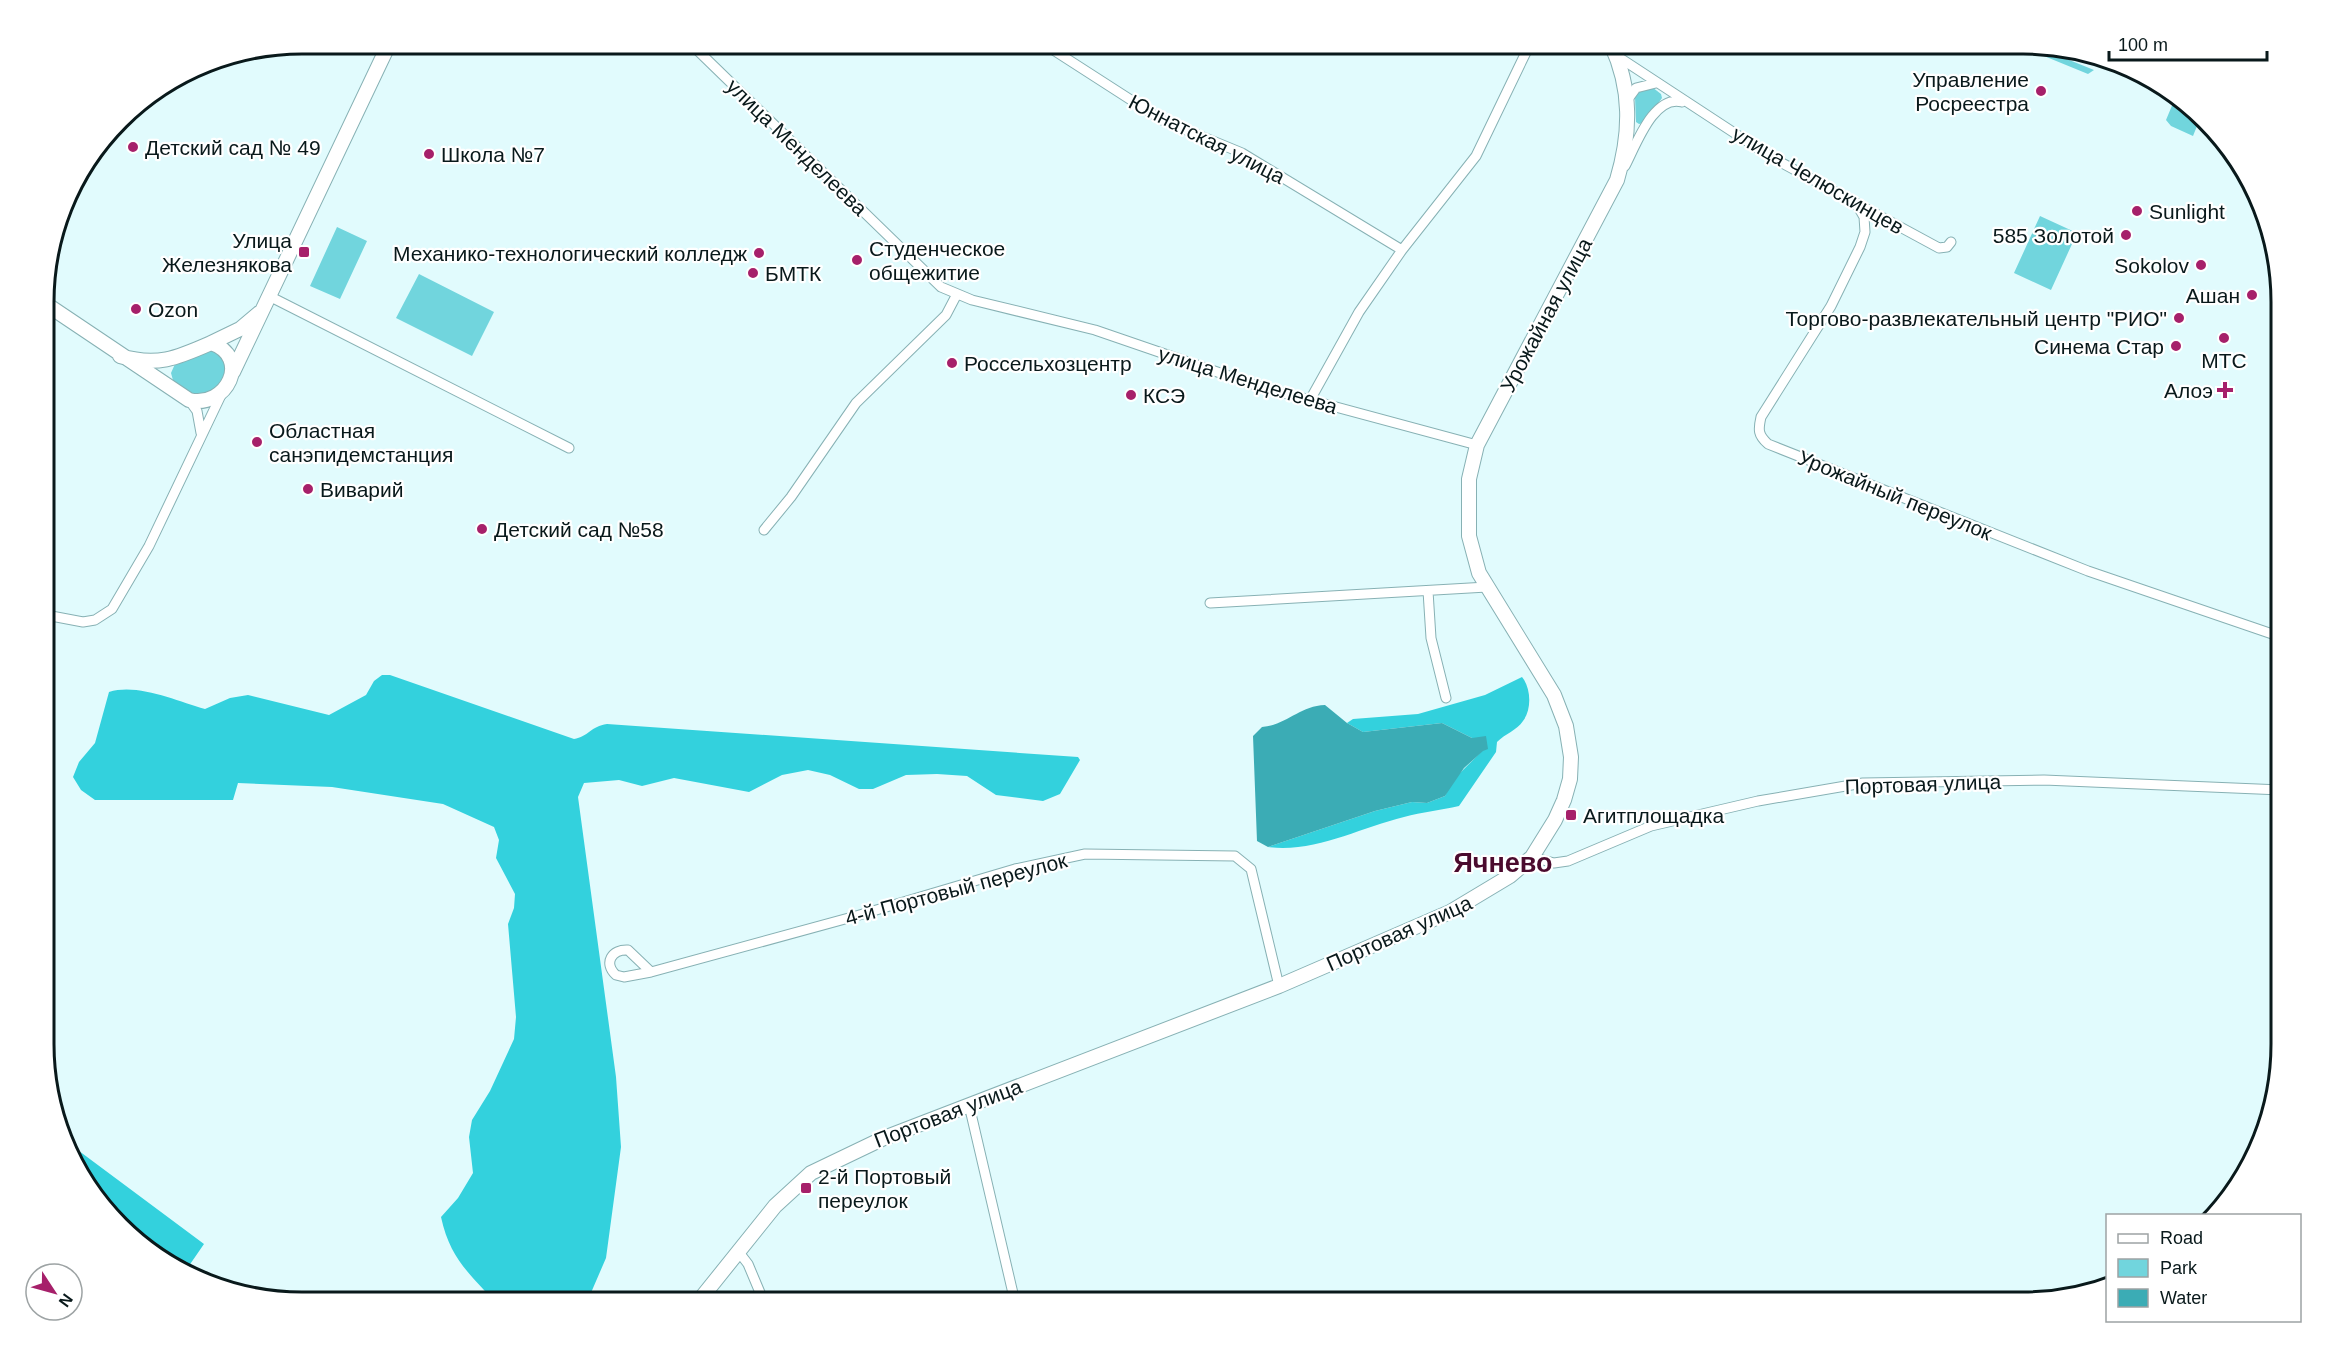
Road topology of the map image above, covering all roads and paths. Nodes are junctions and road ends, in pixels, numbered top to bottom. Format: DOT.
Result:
graph roads {
  1 [pos="384,54"];
  2 [pos="701,54"];
  3 [pos="1060,54"];
  4 [pos="1525,54"];
  5 [pos="1615,54"];
  6 [pos="1619,54"];
  7 [pos="1656,83"];
  8 [pos="1628,99"];
  9 [pos="1684,102"];
  10 [pos="1617,180"];
  11 [pos="1856,202"];
  12 [pos="1951,242"];
  13 [pos="1402,250"];
  14 [pos="957,294"];
  15 [pos="269,296"];
  16 [pos="54,310"];
  17 [pos="263,310"];
  18 [pos="212,343"];
  19 [pos="120,356"];
  20 [pos="173,359"];
  21 [pos="231,375"];
  22 [pos="171,389"];
  23 [pos="224,391"];
  24 [pos="189,400"];
  25 [pos="1310,400"];
  26 [pos="201,435"];
  27 [pos="1477,445"];
  28 [pos="569,448"];
  29 [pos="764,530"];
  30 [pos="1487,588"];
  31 [pos="1428,591"];
  32 [pos="1210,603"];
  33 [pos="54,617"];
  34 [pos="2271,634"];
  35 [pos="1446,698"];
  36 [pos="2271,790"];
  37 [pos="1532,857"];
  38 [pos="651,972"];
  39 [pos="1279,986"];
  40 [pos="969,1105"];
  41 [pos="738,1251"];
  42 [pos="706,1292"];
  43 [pos="760,1292"];
  44 [pos="1013,1292"];
  1 -- 15 [label="street"];
  2 -- 14 [label="street, улица Менделеева"];
  3 -- 13 [label="street, Юннатская улица"];
  4 -- 13 [label="street"];
  5 -- 8 [label="street, Урожайная улица"];
  6 -- 7 [label="street, улица Челюскинцев"];
  7 -- 8 [label="street"];
  7 -- 9 [label="street, улица Челюскинцев"];
  8 -- 10 [label="street, Урожайная улица"];
  9 -- 10 [label="street"];
  9 -- 11 [label="street, улица Челюскинцев"];
  10 -- 27 [label="street, Урожайная улица"];
  11 -- 12 [label="street, улица Челюскинцев"];
  11 -- 34 [label="street, Урожайный переулок"];
  13 -- 25 [label="street"];
  14 -- 25 [label="street, улица Менделеева"];
  14 -- 29 [label="street"];
  15 -- 17 [label="street"];
  15 -- 28 [label="street"];
  16 -- 19 [label="street"];
  17 -- 18 [label="street"];
  17 -- 21 [label="street"];
  18 -- 20 [label="street"];
  18 -- 21 [label="street"];
  19 -- 20 [label="street"];
  19 -- 22 [label="street"];
  20 -- 22 [label="street"];
  21 -- 23 [label="street"];
  22 -- 24 [label="street"];
  23 -- 24 [label="street"];
  23 -- 26 [label="street"];
  24 -- 26 [label="street"];
  25 -- 27 [label="street, улица Менделеева"];
  26 -- 33 [label="street"];
  27 -- 30 [label="street, Урожайная улица"];
  30 -- 31 [label="street"];
  30 -- 37 [label="street, Урожайная улица"];
  31 -- 32 [label="street"];
  31 -- 35 [label="street"];
  36 -- 37 [label="street, Портовая улица"];
  37 -- 39 [label="street, Портовая улица"];
  38 -- 39 [label="street, 4-й Портовый переулок"];
  39 -- 40 [label="street, Портовая улица"];
  40 -- 41 [label="street, Портовая улица"];
  40 -- 44 [label="street"];
  41 -- 42 [label="street, Портовая улица"];
  41 -- 43 [label="street"];
}
